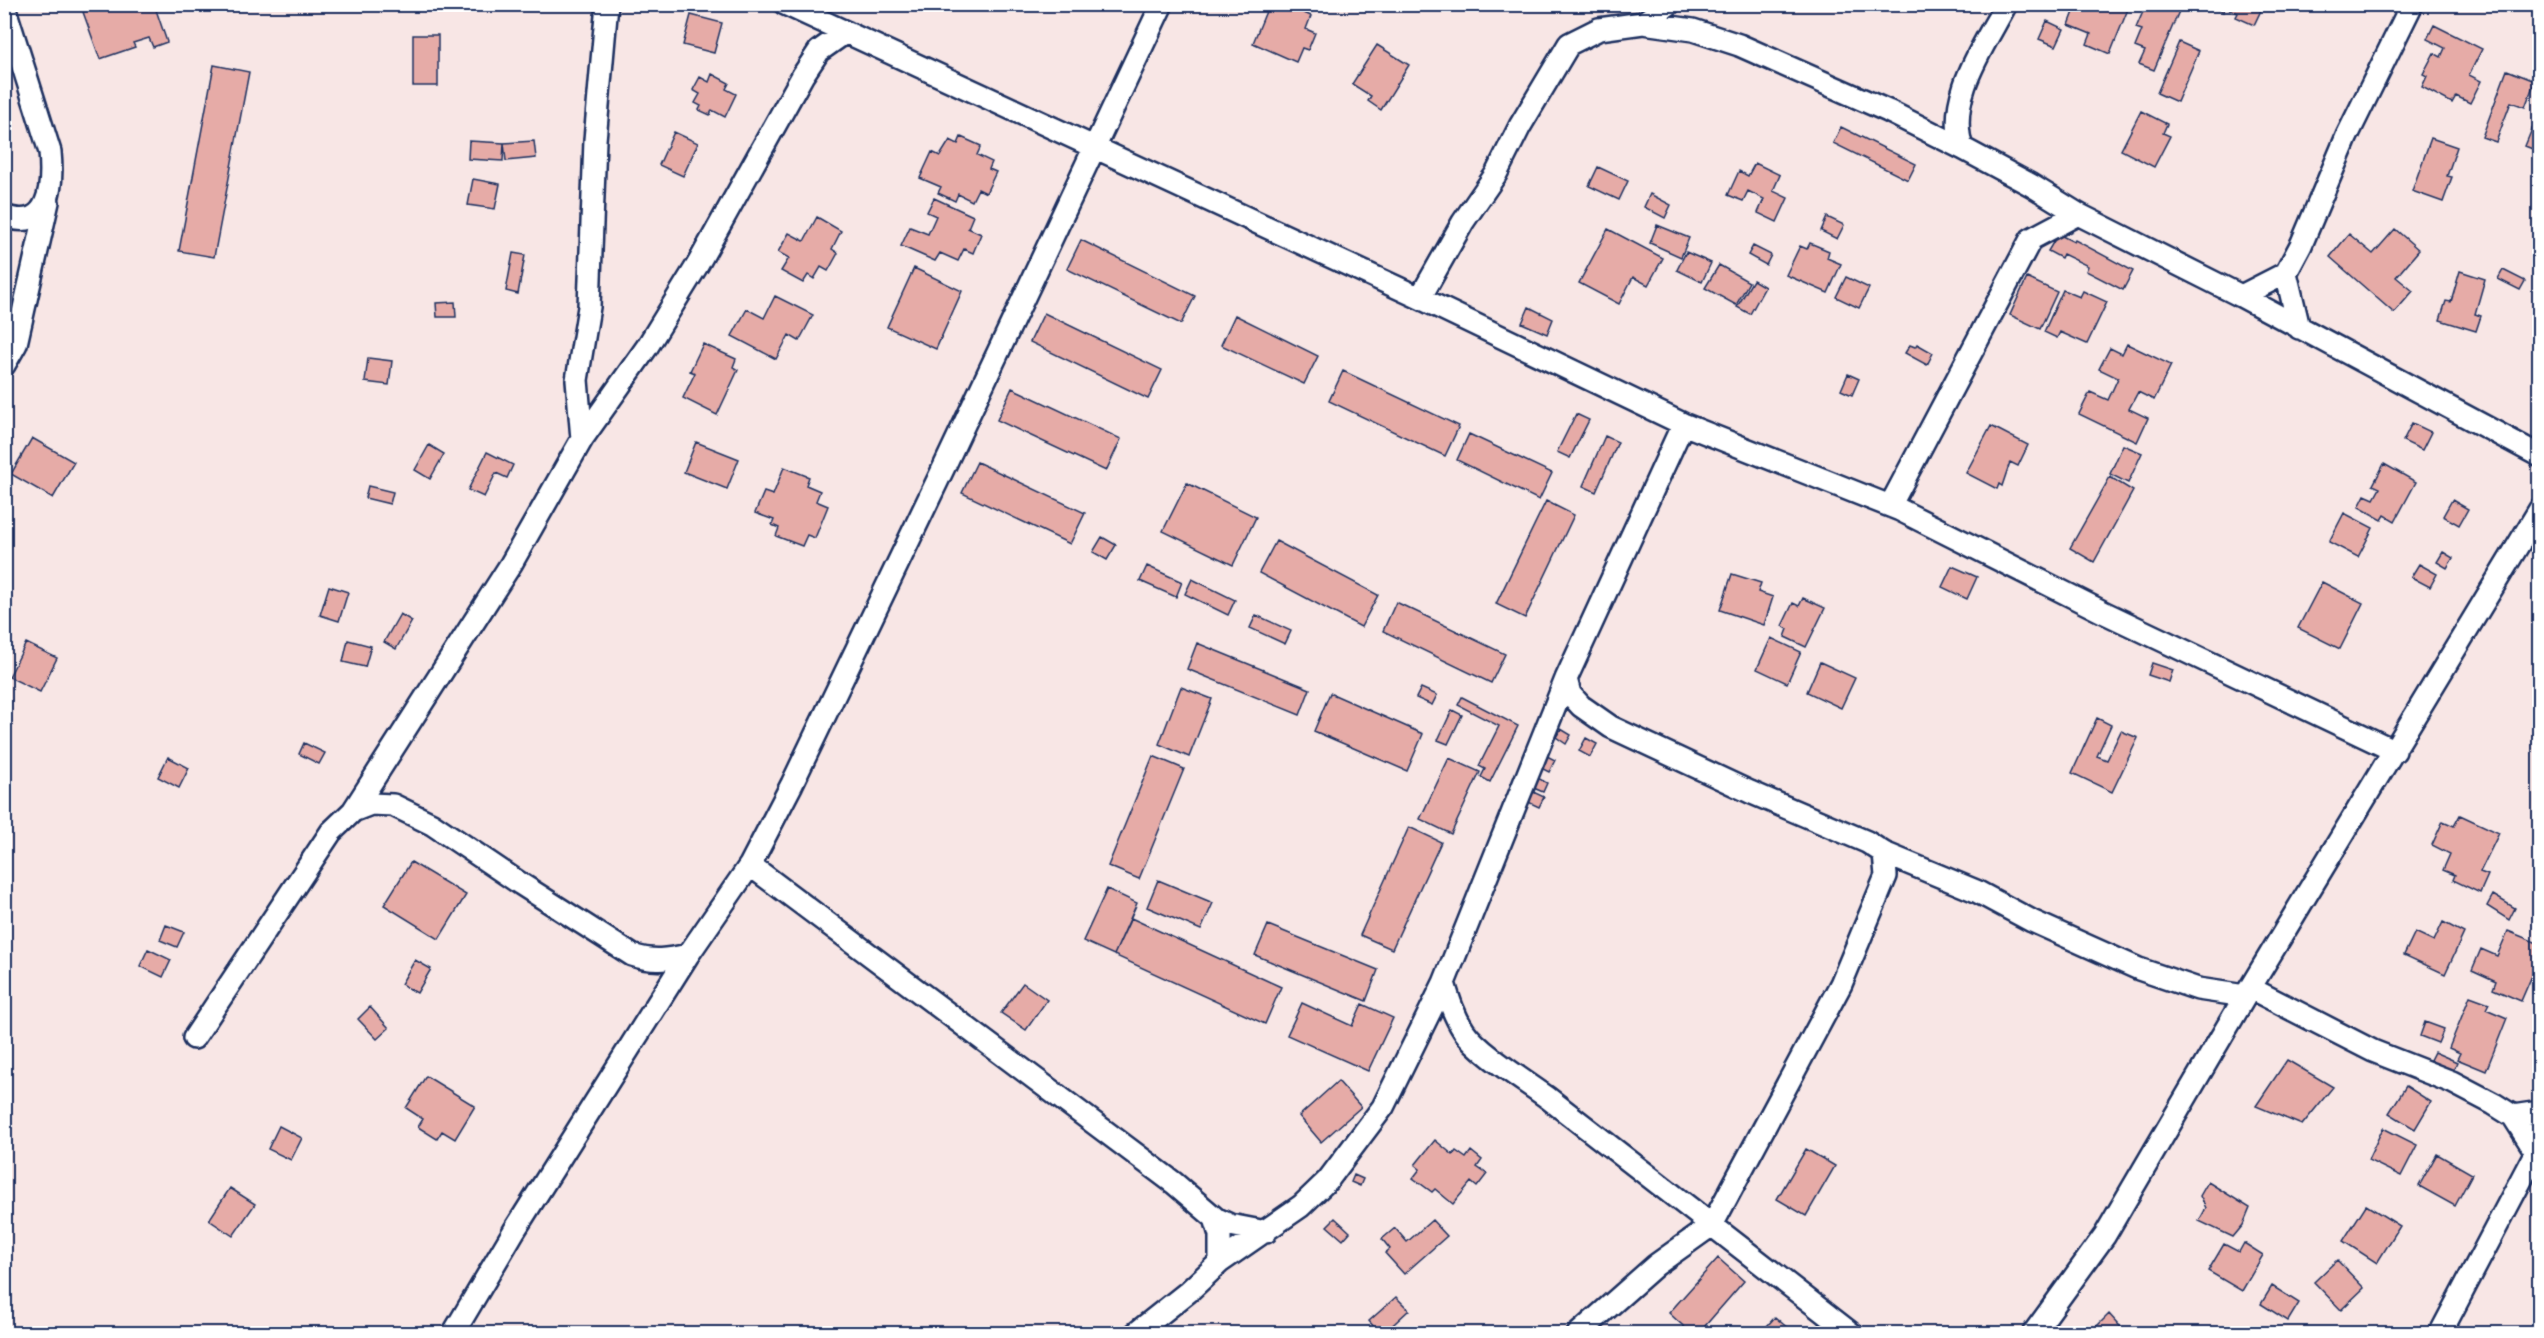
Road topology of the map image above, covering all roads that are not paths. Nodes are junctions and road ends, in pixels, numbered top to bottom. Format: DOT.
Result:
graph roads {
  1 [pos="608,4"];
  2 [pos="785,4"];
  3 [pos="1162,4"];
  4 [pos="1669,4"];
  5 [pos="2006,4"];
  6 [pos="2412,4"];
  7 [pos="4,6"];
  8 [pos="1643,23"];
  9 [pos="846,32"];
  10 [pos="1093,148"];
  11 [pos="1962,148"];
  12 [pos="48,202"];
  13 [pos="2078,214"];
  14 [pos="4,216"];
  15 [pos="2286,273"];
  16 [pos="2241,296"];
  17 [pos="1420,298"];
  18 [pos="2299,328"];
  19 [pos="4,365"];
  20 [pos="1683,424"];
  21 [pos="582,439"];
  22 [pos="2540,456"];
  23 [pos="1890,506"];
  24 [pos="2540,509"];
  25 [pos="1566,679"];
  26 [pos="2394,751"];
  27 [pos="353,811"];
  28 [pos="1884,853"];
  29 [pos="750,865"];
  30 [pos="1911,865"];
  31 [pos="1886,876"];
  32 [pos="688,955"];
  33 [pos="1444,983"];
  34 [pos="2248,992"];
  35 [pos="194,1038"];
  36 [pos="2540,1112"];
  37 [pos="2513,1116"];
  38 [pos="2538,1148"];
  39 [pos="1215,1218"];
  40 [pos="1712,1225"];
  41 [pos="1266,1232"];
  42 [pos="1220,1262"];
  43 [pos="453,1334"];
  44 [pos="1135,1334"];
  45 [pos="1578,1334"];
  46 [pos="1852,1334"];
  47 [pos="2033,1334"];
  48 [pos="2440,1334"];
  1 -- 21 [label="street"];
  2 -- 9 [label="street"];
  3 -- 10 [label="street"];
  4 -- 8 [label="street"];
  5 -- 11 [label="street"];
  6 -- 15 [label="street"];
  7 -- 12 [label="street"];
  8 -- 11 [label="street"];
  8 -- 17 [label="street"];
  9 -- 10 [label="street"];
  9 -- 21 [label="street"];
  10 -- 17 [label="street"];
  10 -- 29 [label="street"];
  11 -- 13 [label="street"];
  12 -- 14 [label="street"];
  12 -- 19 [label="street"];
  13 -- 16 [label="street"];
  13 -- 23 [label="street"];
  15 -- 16 [label="street"];
  15 -- 18 [label="street"];
  16 -- 18 [label="street"];
  17 -- 20 [label="street"];
  18 -- 22 [label="street"];
  20 -- 23 [label="street"];
  20 -- 25 [label="street"];
  21 -- 27 [label="street"];
  23 -- 26 [label="street"];
  24 -- 26 [label="street"];
  25 -- 28 [label="street"];
  25 -- 33 [label="street"];
  26 -- 34 [label="street"];
  27 -- 32 [label="street"];
  27 -- 35 [label="street"];
  28 -- 30 [label="street"];
  28 -- 31 [label="street"];
  29 -- 32 [label="street"];
  29 -- 39 [label="street"];
  30 -- 31 [label="street"];
  30 -- 34 [label="street"];
  31 -- 40 [label="street"];
  32 -- 43 [label="street"];
  33 -- 40 [label="street"];
  33 -- 41 [label="street"];
  34 -- 37 [label="street"];
  34 -- 47 [label="street"];
  36 -- 37 [label="street"];
  37 -- 38 [label="street"];
  38 -- 48 [label="street"];
  39 -- 41 [label="street"];
  39 -- 42 [label="street"];
  40 -- 45 [label="street"];
  40 -- 46 [label="street"];
  41 -- 42 [label="street"];
  42 -- 44 [label="street"];
}
